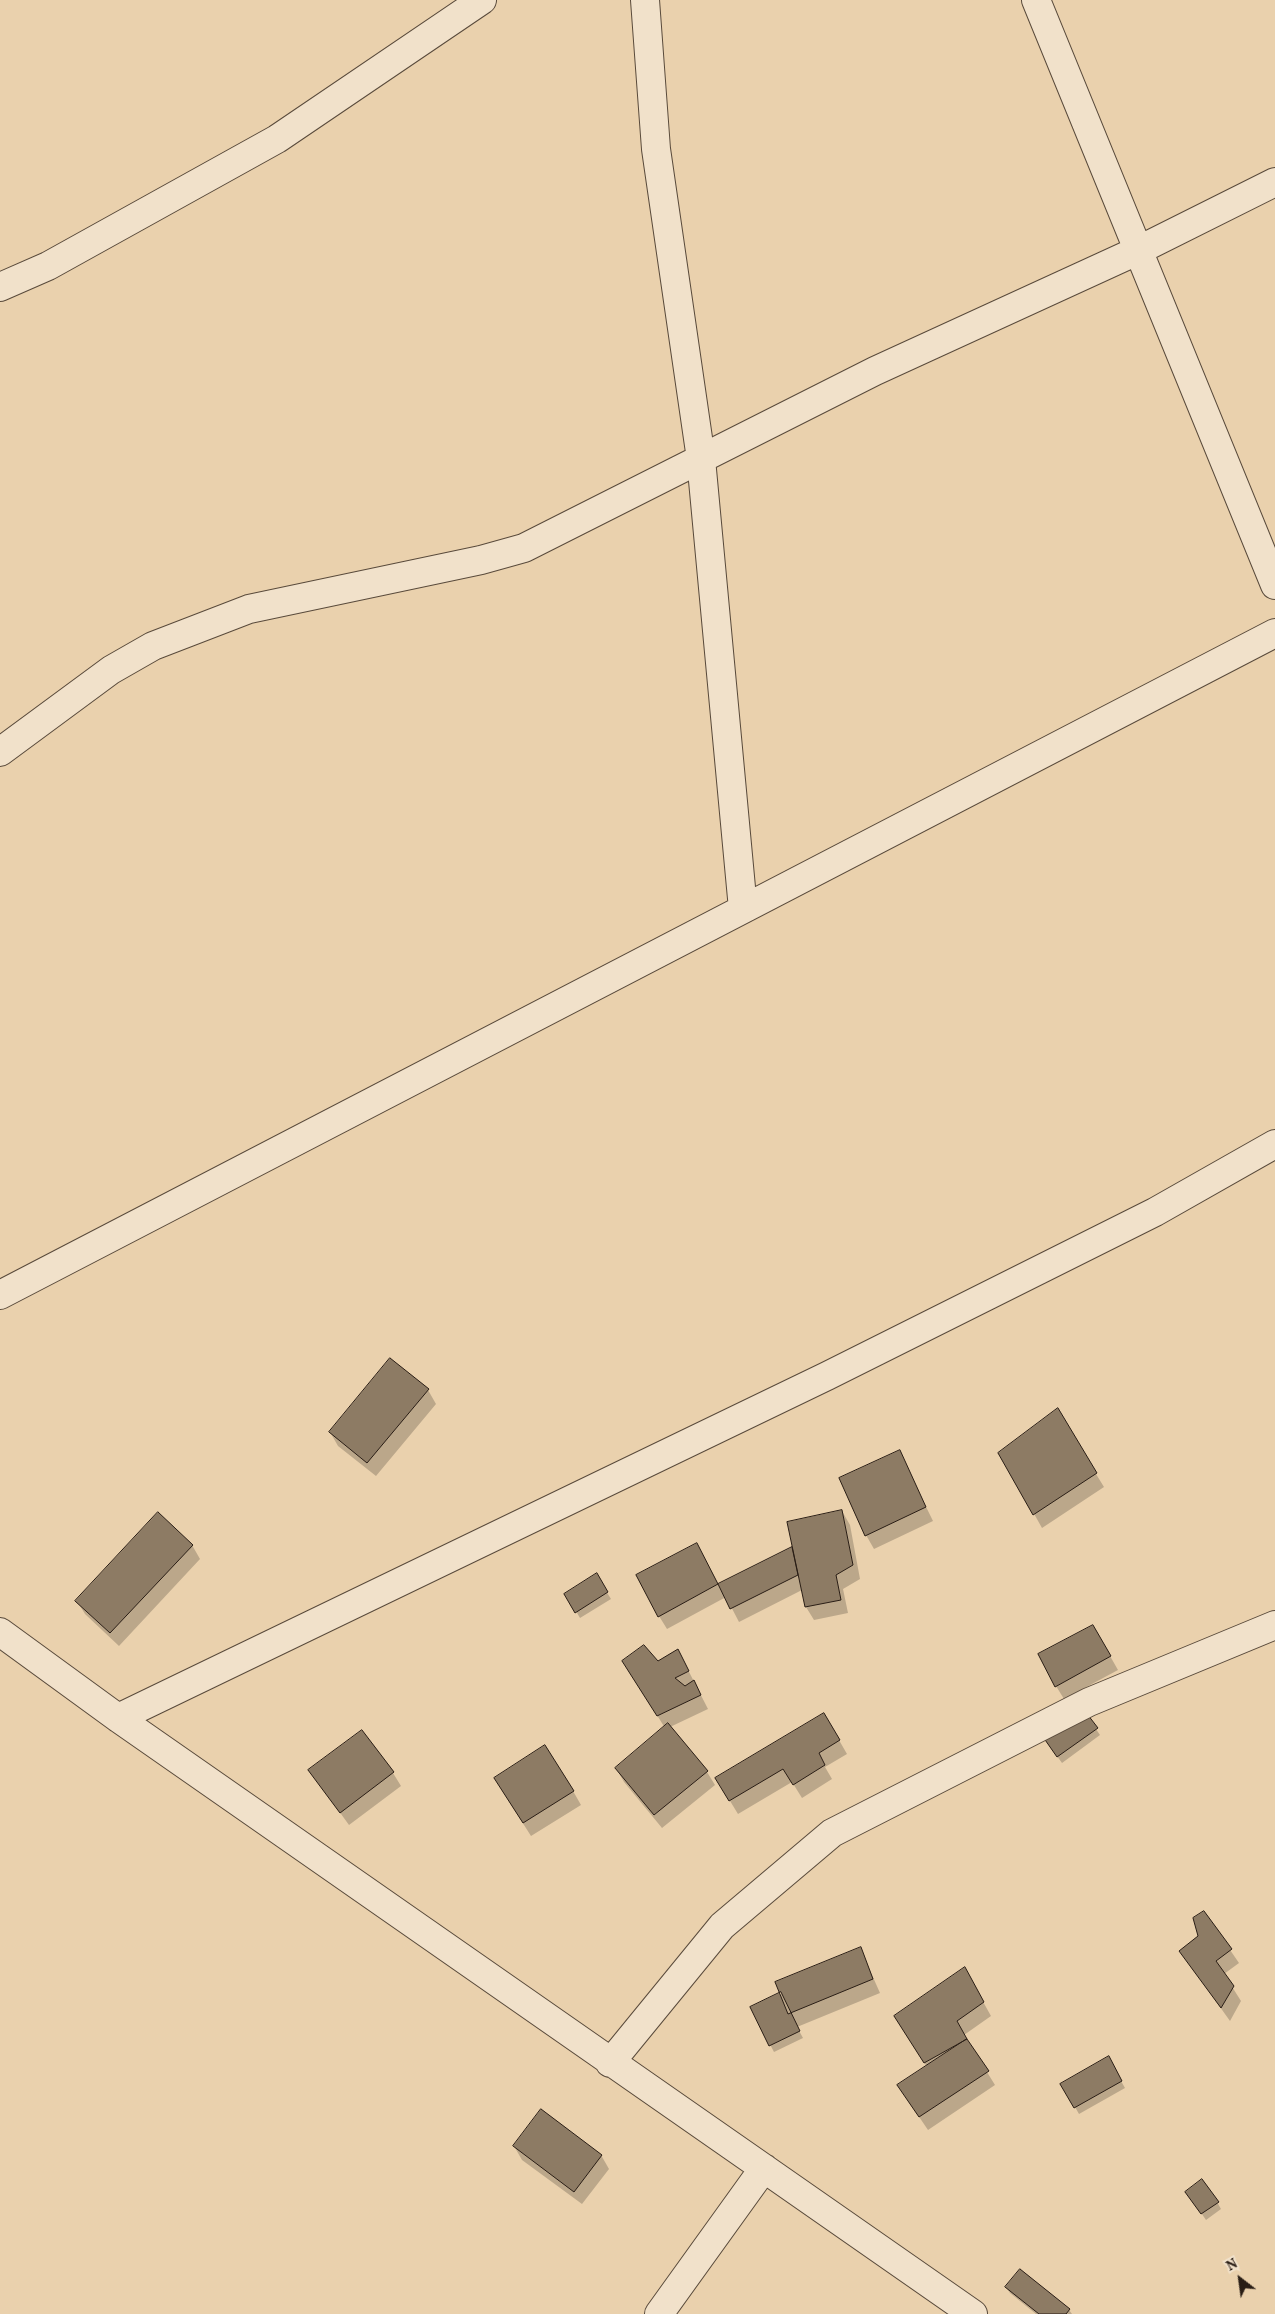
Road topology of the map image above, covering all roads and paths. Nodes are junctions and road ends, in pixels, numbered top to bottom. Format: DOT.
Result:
graph roads {
  1 [pos="482,0"];
  2 [pos="645,0"];
  3 [pos="1036,0"];
  4 [pos="1275,182"];
  5 [pos="1139,250"];
  6 [pos="0,288"];
  7 [pos="701,459"];
  8 [pos="1275,585"];
  9 [pos="1275,633"];
  10 [pos="0,752"];
  11 [pos="743,909"];
  12 [pos="1275,1144"];
  13 [pos="0,1296"];
  14 [pos="1275,1626"];
  15 [pos="0,1632"];
  16 [pos="118,1718"];
  17 [pos="610,2063"];
  18 [pos="764,2168"];
  19 [pos="659,2314"];
  20 [pos="973,2314"];
  1 -- 6 [label="street"];
  2 -- 7 [label="street"];
  3 -- 5 [label="street"];
  4 -- 5 [label="street"];
  5 -- 7 [label="street"];
  5 -- 8 [label="street"];
  7 -- 10 [label="street"];
  7 -- 11 [label="street"];
  9 -- 11 [label="street"];
  11 -- 13 [label="street"];
  12 -- 16 [label="street"];
  14 -- 17 [label="street"];
  15 -- 16 [label="street"];
  16 -- 17 [label="street"];
  17 -- 18 [label="street"];
  18 -- 19 [label="street"];
  18 -- 20 [label="street"];
}
